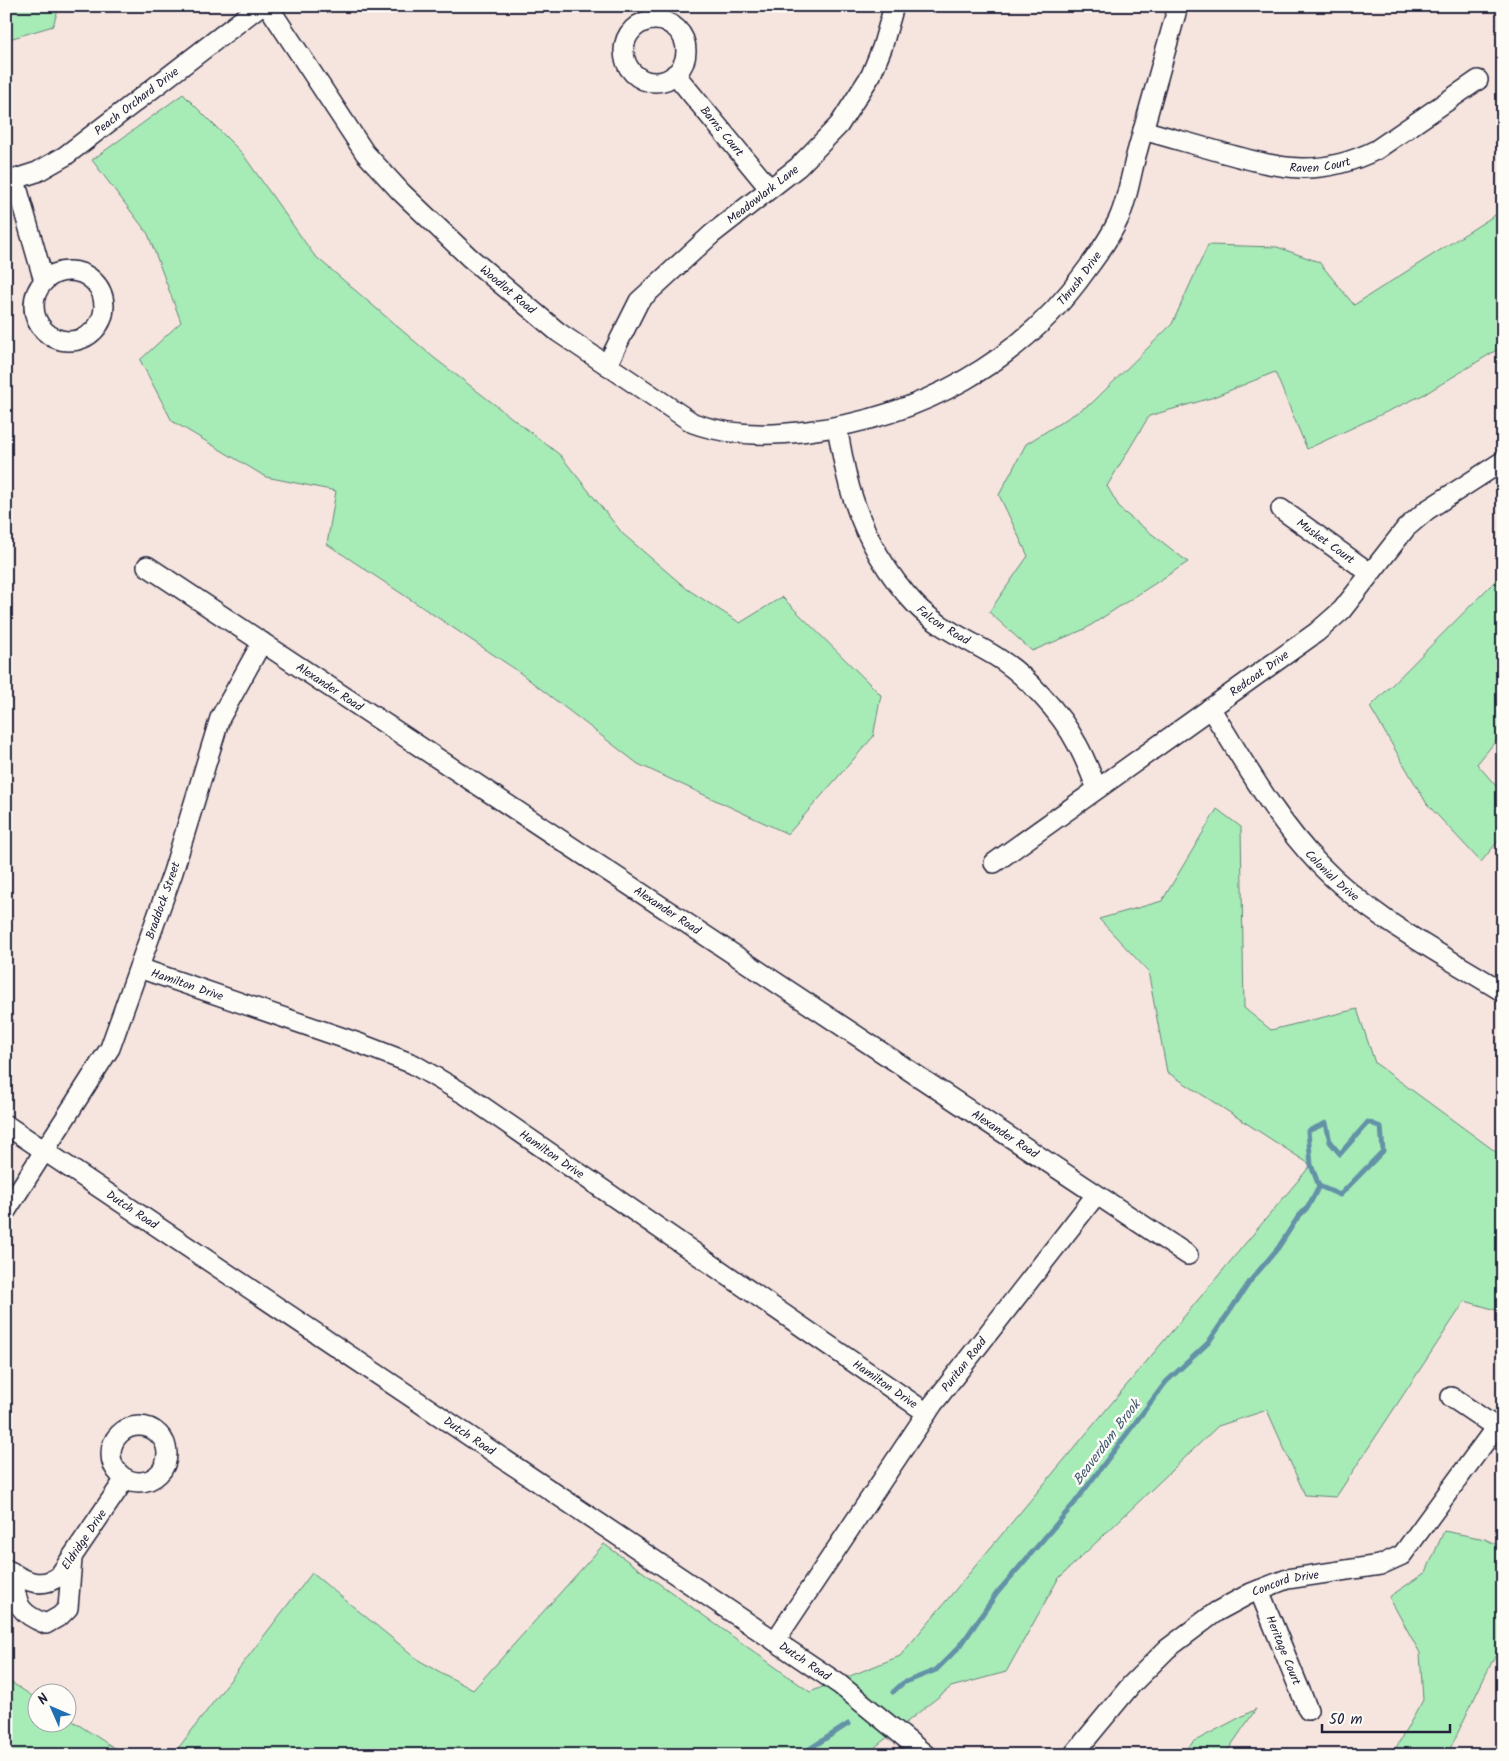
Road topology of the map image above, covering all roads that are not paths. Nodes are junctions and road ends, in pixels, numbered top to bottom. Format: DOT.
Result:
graph roads {
  1 [pos="260,6"];
  2 [pos="268,6"];
  3 [pos="894,6"];
  4 [pos="1178,6"];
  5 [pos="675,74"];
  6 [pos="1478,80"];
  7 [pos="1143,130"];
  8 [pos="10,181"];
  9 [pos="769,188"];
  10 [pos="44,281"];
  11 [pos="607,365"];
  12 [pos="837,428"];
  13 [pos="1503,461"];
  14 [pos="1281,509"];
  15 [pos="148,566"];
  16 [pos="1370,572"];
  17 [pos="262,642"];
  18 [pos="1210,708"];
  19 [pos="1097,789"];
  20 [pos="994,863"];
  21 [pos="139,968"];
  22 [pos="1503,992"];
  23 [pos="6,1125"];
  24 [pos="44,1151"];
  25 [pos="1096,1195"];
  26 [pos="6,1211"];
  27 [pos="1188,1255"];
  28 [pos="1452,1397"];
  29 [pos="927,1413"];
  30 [pos="1499,1429"];
  31 [pos="125,1479"];
  32 [pos="72,1557"];
  33 [pos="9,1571"];
  34 [pos="1259,1590"];
  35 [pos="775,1641"];
  36 [pos="1308,1710"];
  37 [pos="926,1755"];
  38 [pos="1073,1755"];
  1 -- 8 [label="street, Peach Orchard Drive"];
  2 -- 11 [label="street, Woodlot Road"];
  3 -- 9 [label="street, Meadowlark Lane"];
  4 -- 7 [label="street, Thrush Drive"];
  5 -- 9 [label="street, Barns Court"];
  6 -- 7 [label="street, Raven Court"];
  7 -- 12 [label="street, Thrush Drive"];
  8 -- 10 [label="street"];
  9 -- 11 [label="street, Meadowlark Lane"];
  11 -- 12 [label="street, Woodlot Road"];
  12 -- 19 [label="street, Falcon Road"];
  13 -- 16 [label="street, Redcoat Drive"];
  14 -- 16 [label="street, Musket Court"];
  15 -- 17 [label="street, Alexander Road"];
  16 -- 18 [label="street, Redcoat Drive"];
  17 -- 21 [label="street, Braddock Street"];
  17 -- 25 [label="street, Alexander Road"];
  18 -- 19 [label="street, Redcoat Drive"];
  18 -- 22 [label="street, Colonial Drive"];
  19 -- 20 [label="street, Redcoat Drive"];
  21 -- 24 [label="street, Braddock Street"];
  21 -- 29 [label="street, Hamilton Drive"];
  23 -- 24 [label="street, Dutch Road"];
  24 -- 26 [label="street, Braddock Street"];
  24 -- 35 [label="street, Dutch Road"];
  25 -- 27 [label="street, Alexander Road"];
  25 -- 29 [label="street, Puritan Road"];
  28 -- 30 [label="street"];
  29 -- 35 [label="street, Puritan Road"];
  30 -- 34 [label="street, Concord Drive"];
  31 -- 32 [label="street, Eldridge Drive"];
  32 -- 33 [label="street, Eldridge Drive"];
  32 -- 33 [label="street"];
  34 -- 36 [label="street, Heritage Court"];
  34 -- 38 [label="street, Concord Drive"];
  35 -- 37 [label="street, Dutch Road"];
}
